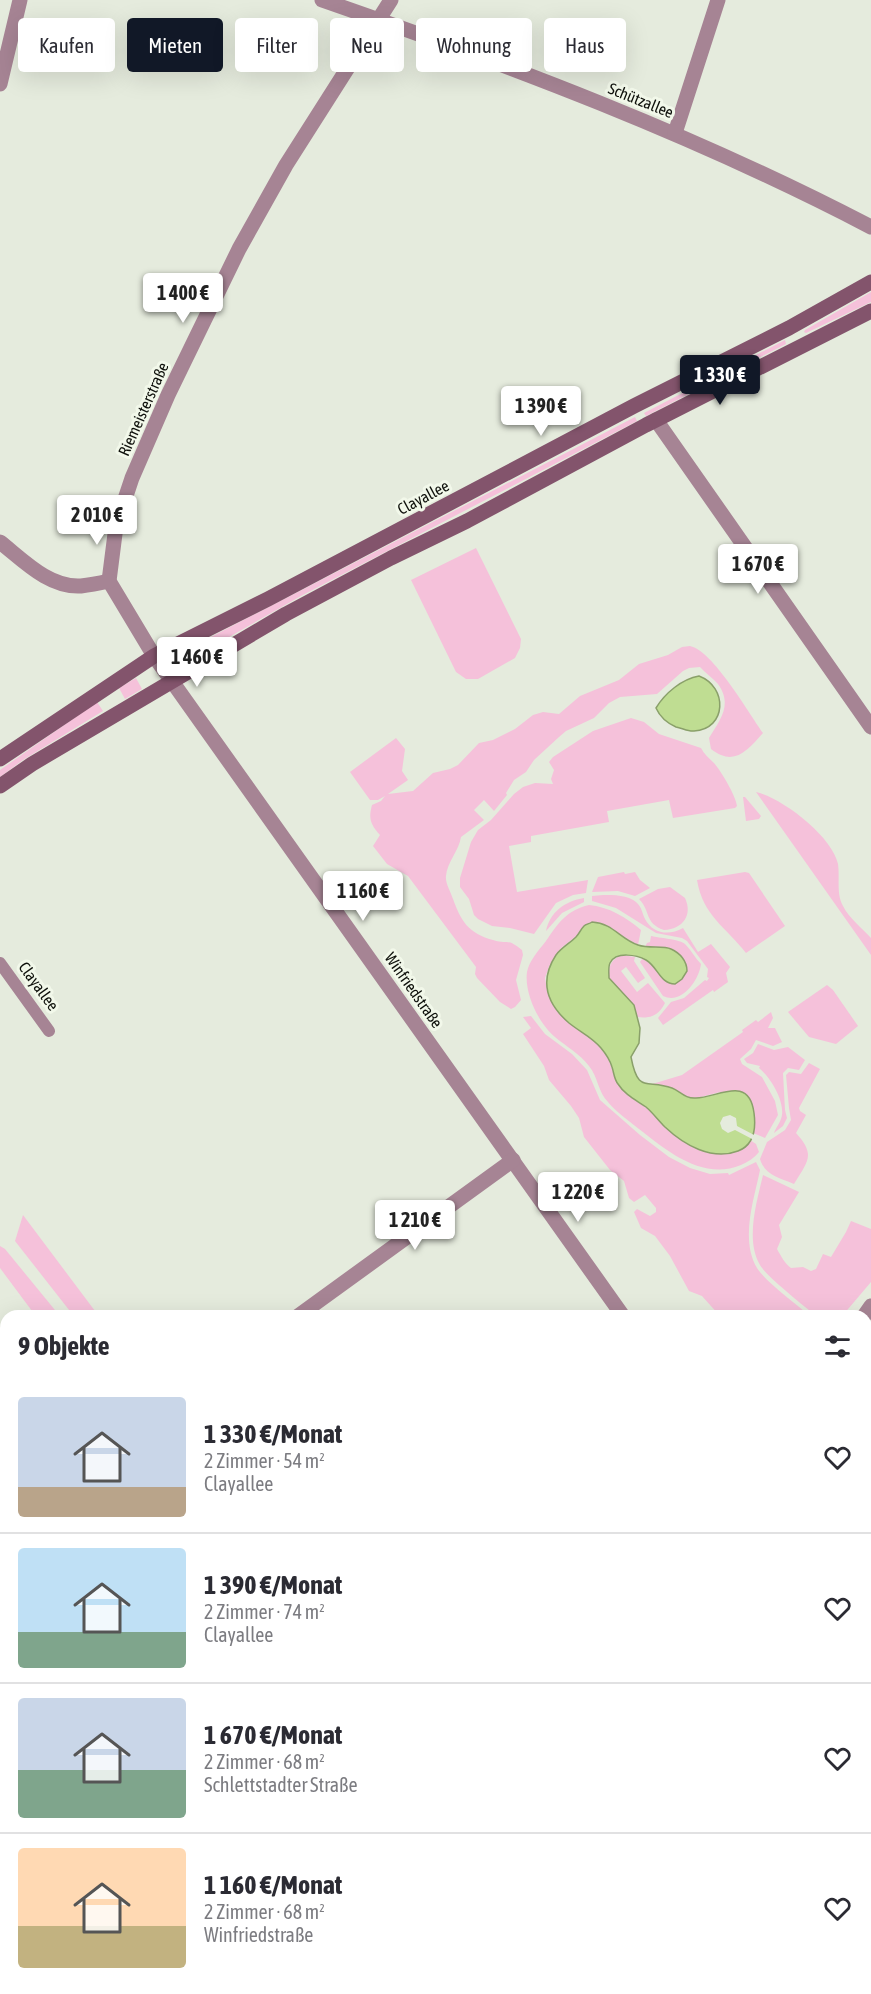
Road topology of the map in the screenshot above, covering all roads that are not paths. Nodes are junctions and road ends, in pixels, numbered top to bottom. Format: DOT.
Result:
graph roads {
  1 [pos="20,0"];
  2 [pos="322,0"];
  3 [pos="391,0"];
  4 [pos="718,0"];
  5 [pos="372,18"];
  6 [pos="379,18"];
  7 [pos="404,29"];
  8 [pos="345,72"];
  9 [pos="0,84"];
  10 [pos="675,133"];
  11 [pos="871,227"];
  12 [pos="871,282"];
  13 [pos="871,311"];
  14 [pos="656,420"];
  15 [pos="0,542"];
  16 [pos="109,581"];
  17 [pos="154,656"];
  18 [pos="172,682"];
  19 [pos="871,727"];
  20 [pos="0,759"];
  21 [pos="0,786"];
  22 [pos="0,963"];
  23 [pos="49,1031"];
  24 [pos="513,1160"];
  25 [pos="306,1310"];
  26 [pos="619,1310"];
  1 -- 9 [label="street"];
  2 -- 5 [label="street, Schützallee"];
  3 -- 6 [label="street, Riemeisterstraße"];
  4 -- 10 [label="street"];
  7 -- 10 [label="street, Schützallee"];
  8 -- 16 [label="street, Riemeisterstraße"];
  10 -- 11 [label="street, Schützallee"];
  12 -- 17 [label="main road, Clayallee"];
  13 -- 14 [label="main road"];
  14 -- 18 [label="main road"];
  14 -- 19 [label="street"];
  15 -- 16 [label="street"];
  16 -- 17 [label="street"];
  17 -- 18 [label="street, Winfriedstraße"];
  17 -- 20 [label="main road, Clayallee"];
  18 -- 21 [label="main road"];
  18 -- 24 [label="street, Winfriedstraße"];
  22 -- 23 [label="street, Clayallee"];
  24 -- 25 [label="street"];
  24 -- 26 [label="street, Winfriedstraße"];
}
